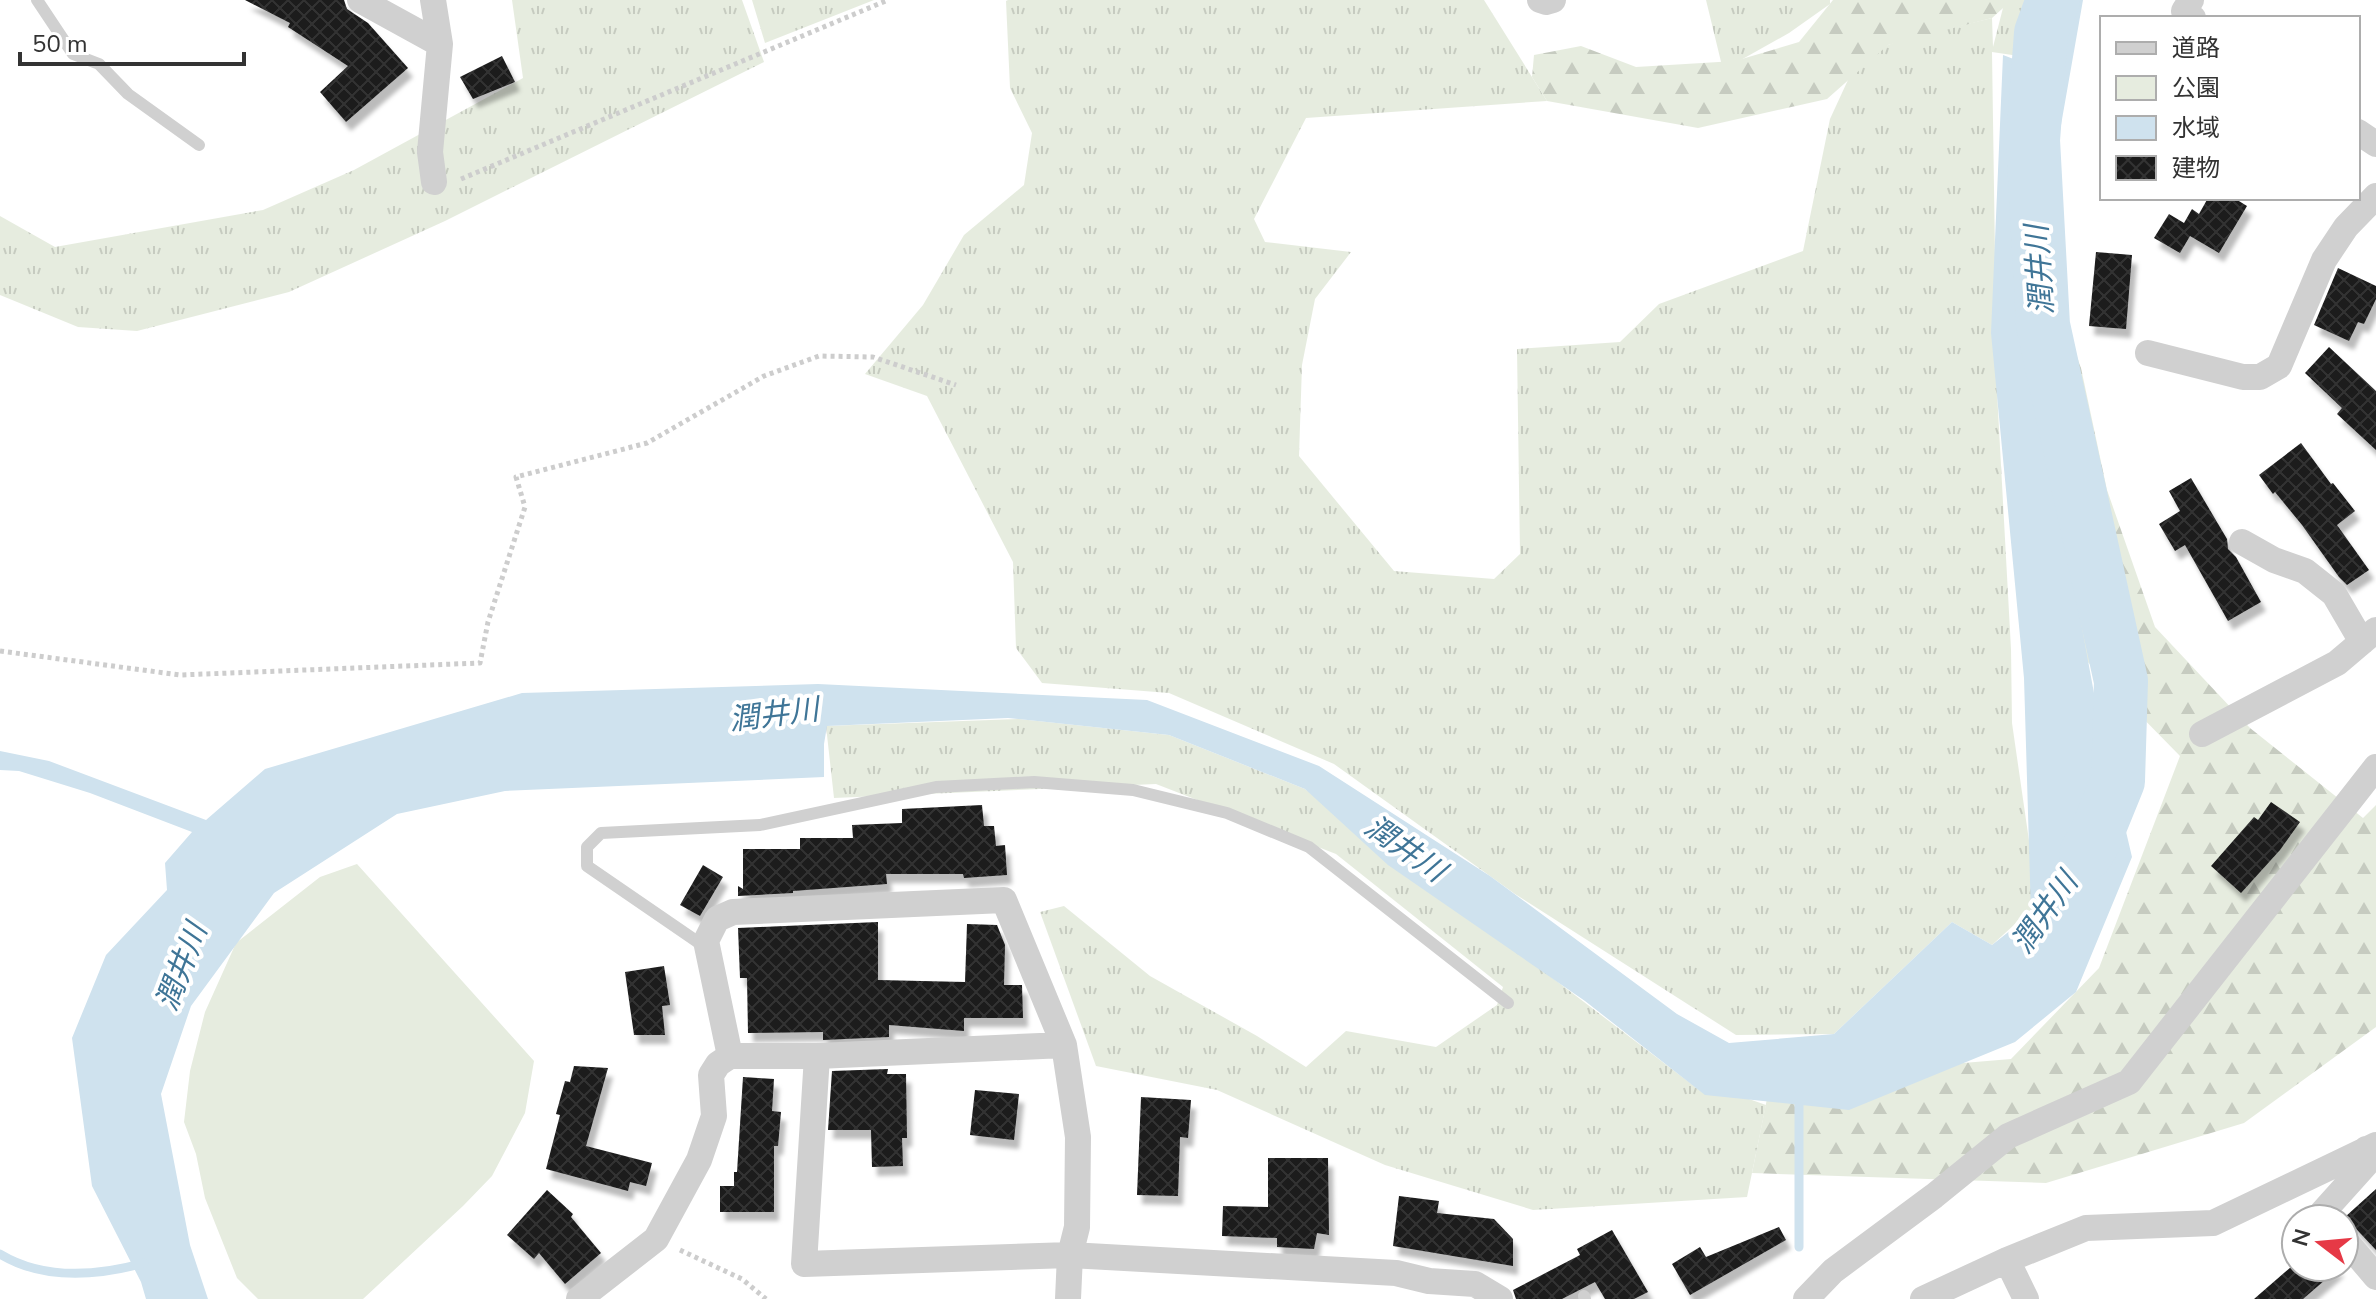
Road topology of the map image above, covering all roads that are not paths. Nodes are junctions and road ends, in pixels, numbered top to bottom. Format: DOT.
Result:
graph roads {
  1 [pos="37,0"];
  2 [pos="360,0"];
  3 [pos="433,0"];
  4 [pos="1540,0"];
  5 [pos="1553,0"];
  6 [pos="2191,0"];
  7 [pos="2190,16"];
  8 [pos="440,44"];
  9 [pos="199,145"];
  10 [pos="434,182"];
  11 [pos="2376,196"];
  12 [pos="2148,353"];
  13 [pos="2242,542"];
  14 [pos="2369,636"];
  15 [pos="2202,734"];
  16 [pos="2376,767"];
  17 [pos="708,949"];
  18 [pos="1508,1003"];
  19 [pos="1064,1045"];
  20 [pos="730,1056"];
  21 [pos="817,1056"];
  22 [pos="2371,1147"];
  23 [pos="2331,1203"];
  24 [pos="1070,1255"];
  25 [pos="2360,1258"];
  26 [pos="2007,1260"];
  27 [pos="2376,1277"];
  28 [pos="1427,1290"];
  29 [pos="579,1299"];
  30 [pos="1068,1299"];
  31 [pos="1500,1299"];
  32 [pos="1806,1299"];
  33 [pos="1923,1299"];
  34 [pos="2026,1299"];
  1 -- 9 [label="lane"];
  2 -- 8 [label="street"];
  3 -- 8 [label="street"];
  4 -- 5 [label="street"];
  6 -- 7 [label="street"];
  8 -- 10 [label="street"];
  11 -- 12 [label="street"];
  13 -- 14 [label="street"];
  14 -- 15 [label="street"];
  16 -- 32 [label="street"];
  17 -- 18 [label="lane"];
  17 -- 19 [label="street"];
  17 -- 20 [label="street"];
  19 -- 21 [label="street"];
  19 -- 24 [label="street"];
  20 -- 21 [label="street"];
  20 -- 29 [label="street"];
  21 -- 24 [label="street"];
  22 -- 23 [label="street"];
  22 -- 26 [label="street"];
  24 -- 28 [label="street"];
  24 -- 30 [label="street"];
  25 -- 27 [label="street"];
  26 -- 33 [label="street"];
  26 -- 34 [label="street"];
  28 -- 31 [label="street"];
}
